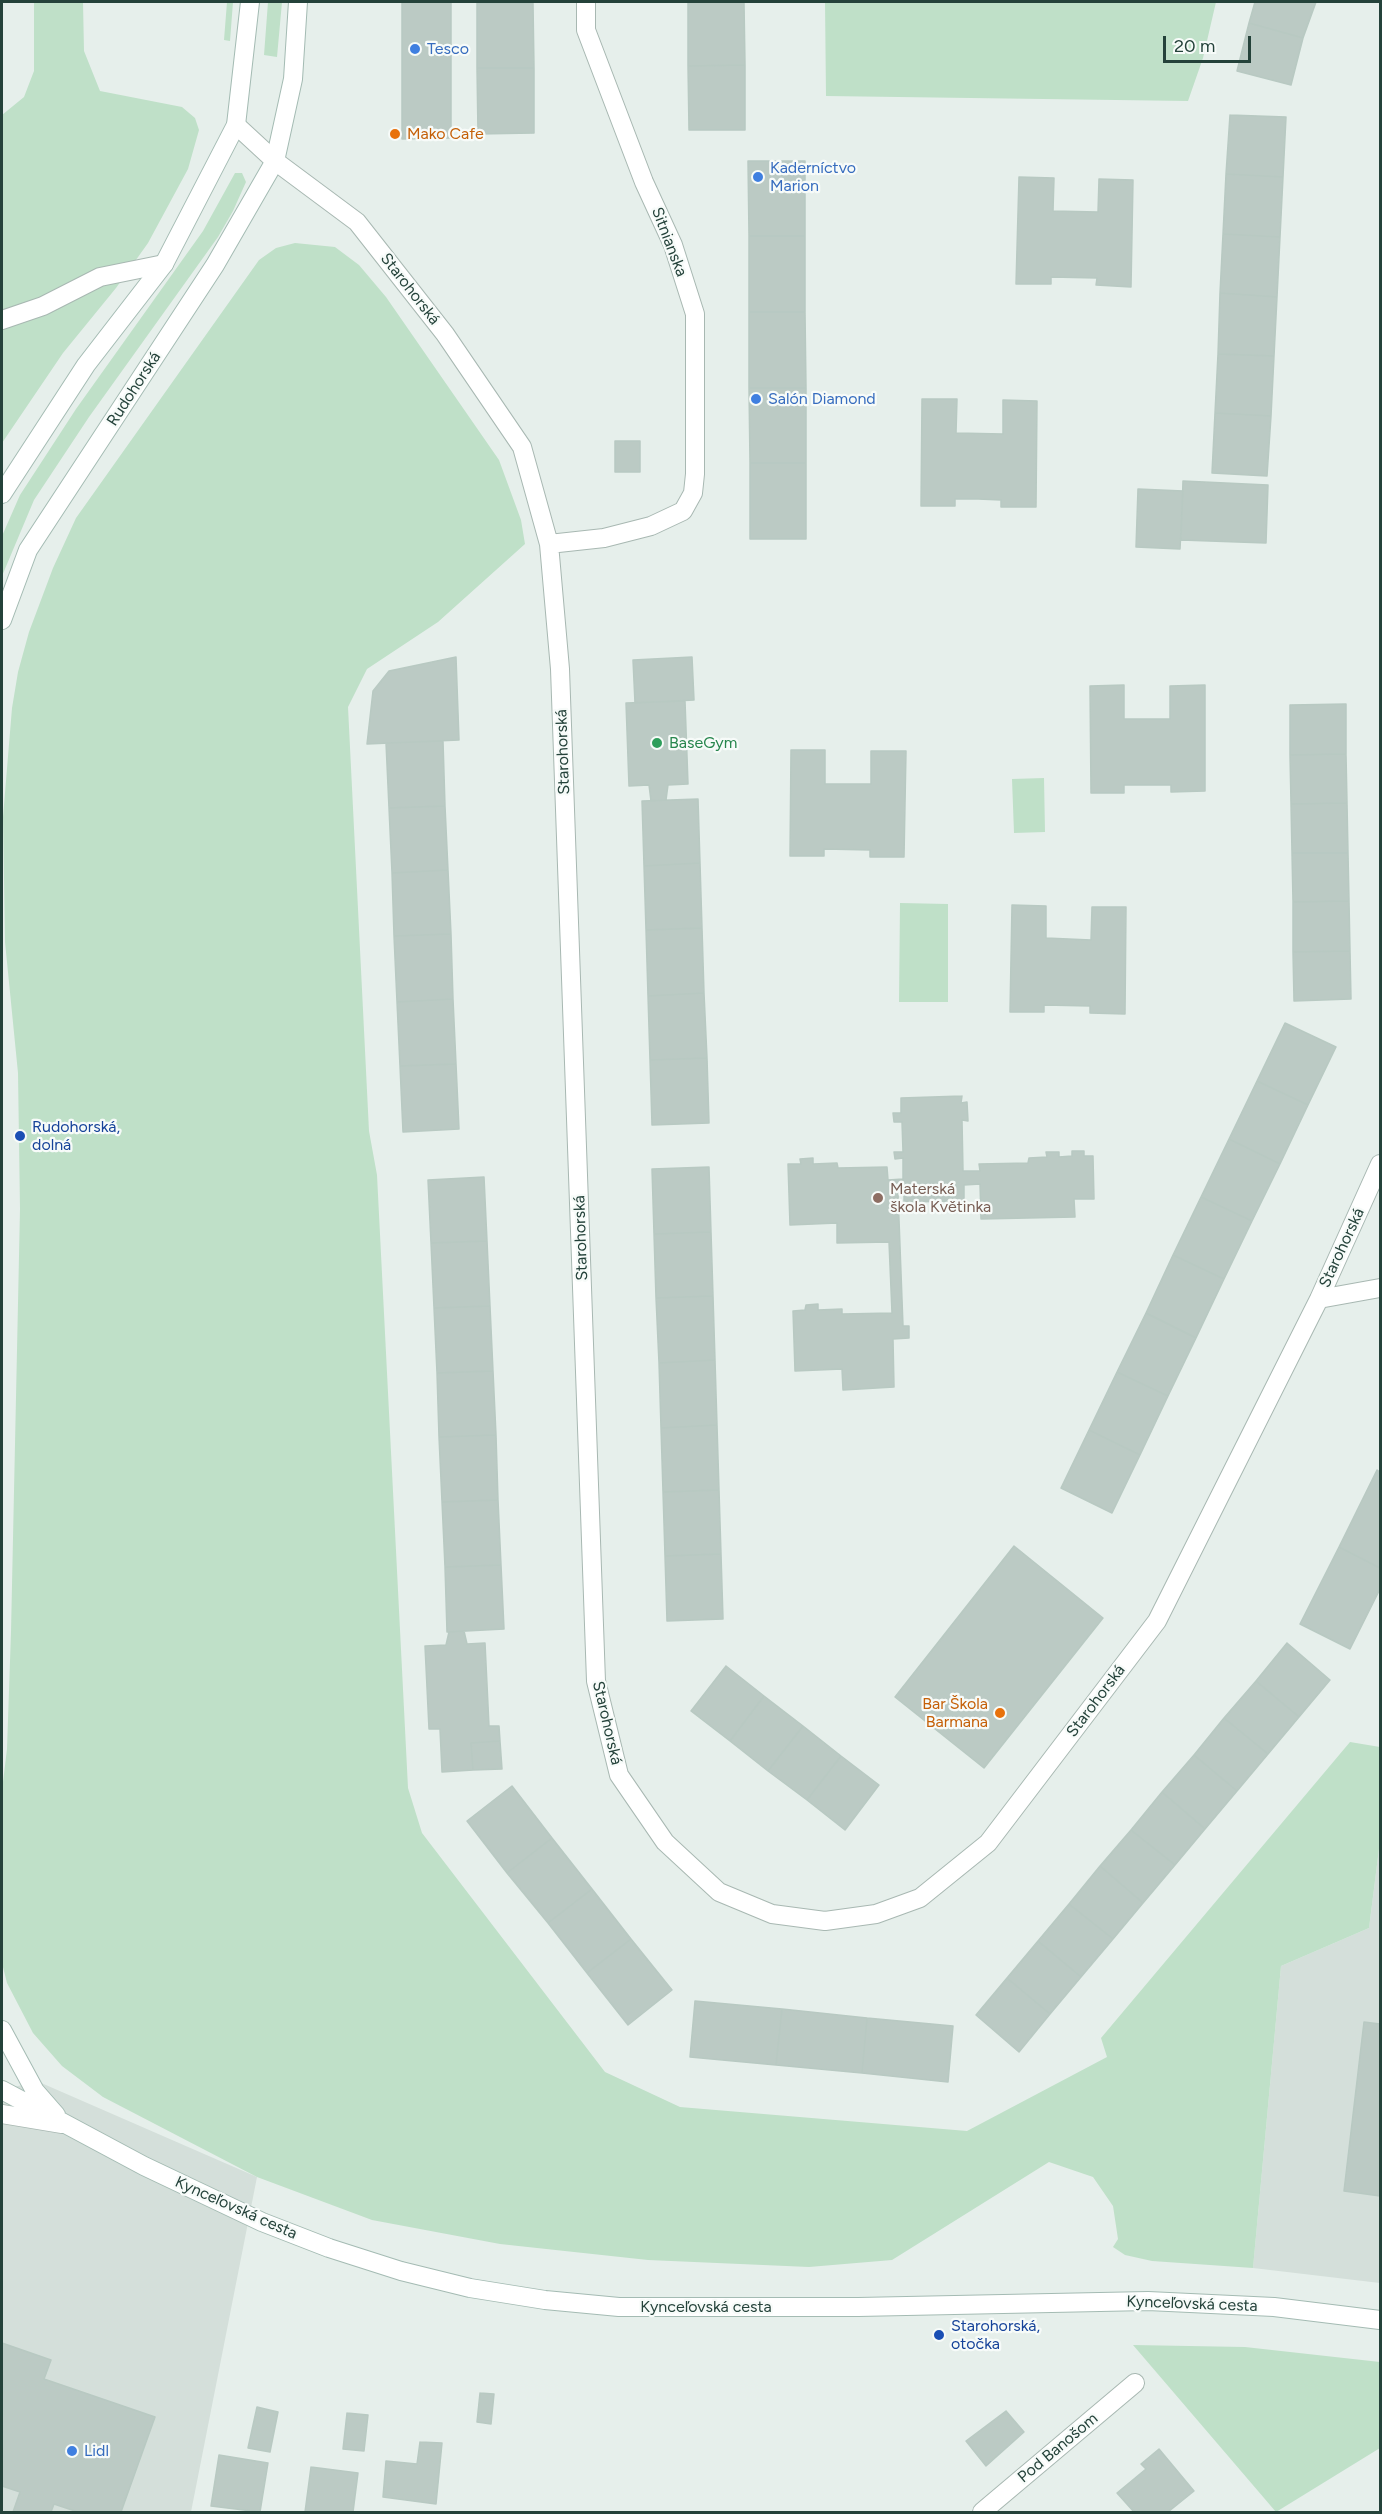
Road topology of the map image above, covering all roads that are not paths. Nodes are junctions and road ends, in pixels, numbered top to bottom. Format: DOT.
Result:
graph roads {
  1 [pos="250,2"];
  2 [pos="298,2"];
  3 [pos="586,2"];
  4 [pos="236,125"];
  5 [pos="275,161"];
  6 [pos="164,264"];
  7 [pos="2,320"];
  8 [pos="2,494"];
  9 [pos="549,544"];
  10 [pos="2,620"];
  11 [pos="1380,1164"];
  12 [pos="1380,1288"];
  13 [pos="1319,1299"];
  14 [pos="2,2030"];
  15 [pos="2,2090"];
  16 [pos="2,2114"];
  17 [pos="66,2125"];
  18 [pos="1380,2320"];
  19 [pos="1135,2383"];
  20 [pos="982,2512"];
  1 -- 4 [label="street"];
  2 -- 5 [label="street, Rudohorská"];
  3 -- 9 [label="street, Sitnianska"];
  4 -- 5 [label="street"];
  4 -- 6 [label="street"];
  5 -- 9 [label="street, Starohorská"];
  5 -- 10 [label="street, Rudohorská"];
  6 -- 7 [label="street"];
  6 -- 8 [label="street"];
  9 -- 13 [label="street, Starohorská"];
  11 -- 13 [label="street, Starohorská"];
  12 -- 13 [label="street, Starohorská"];
  14 -- 17 [label="street"];
  15 -- 17 [label="street, Kynceľovská cesta"];
  16 -- 17 [label="street"];
  17 -- 18 [label="street, Kynceľovská cesta"];
  19 -- 20 [label="street, Pod Banošom"];
}
